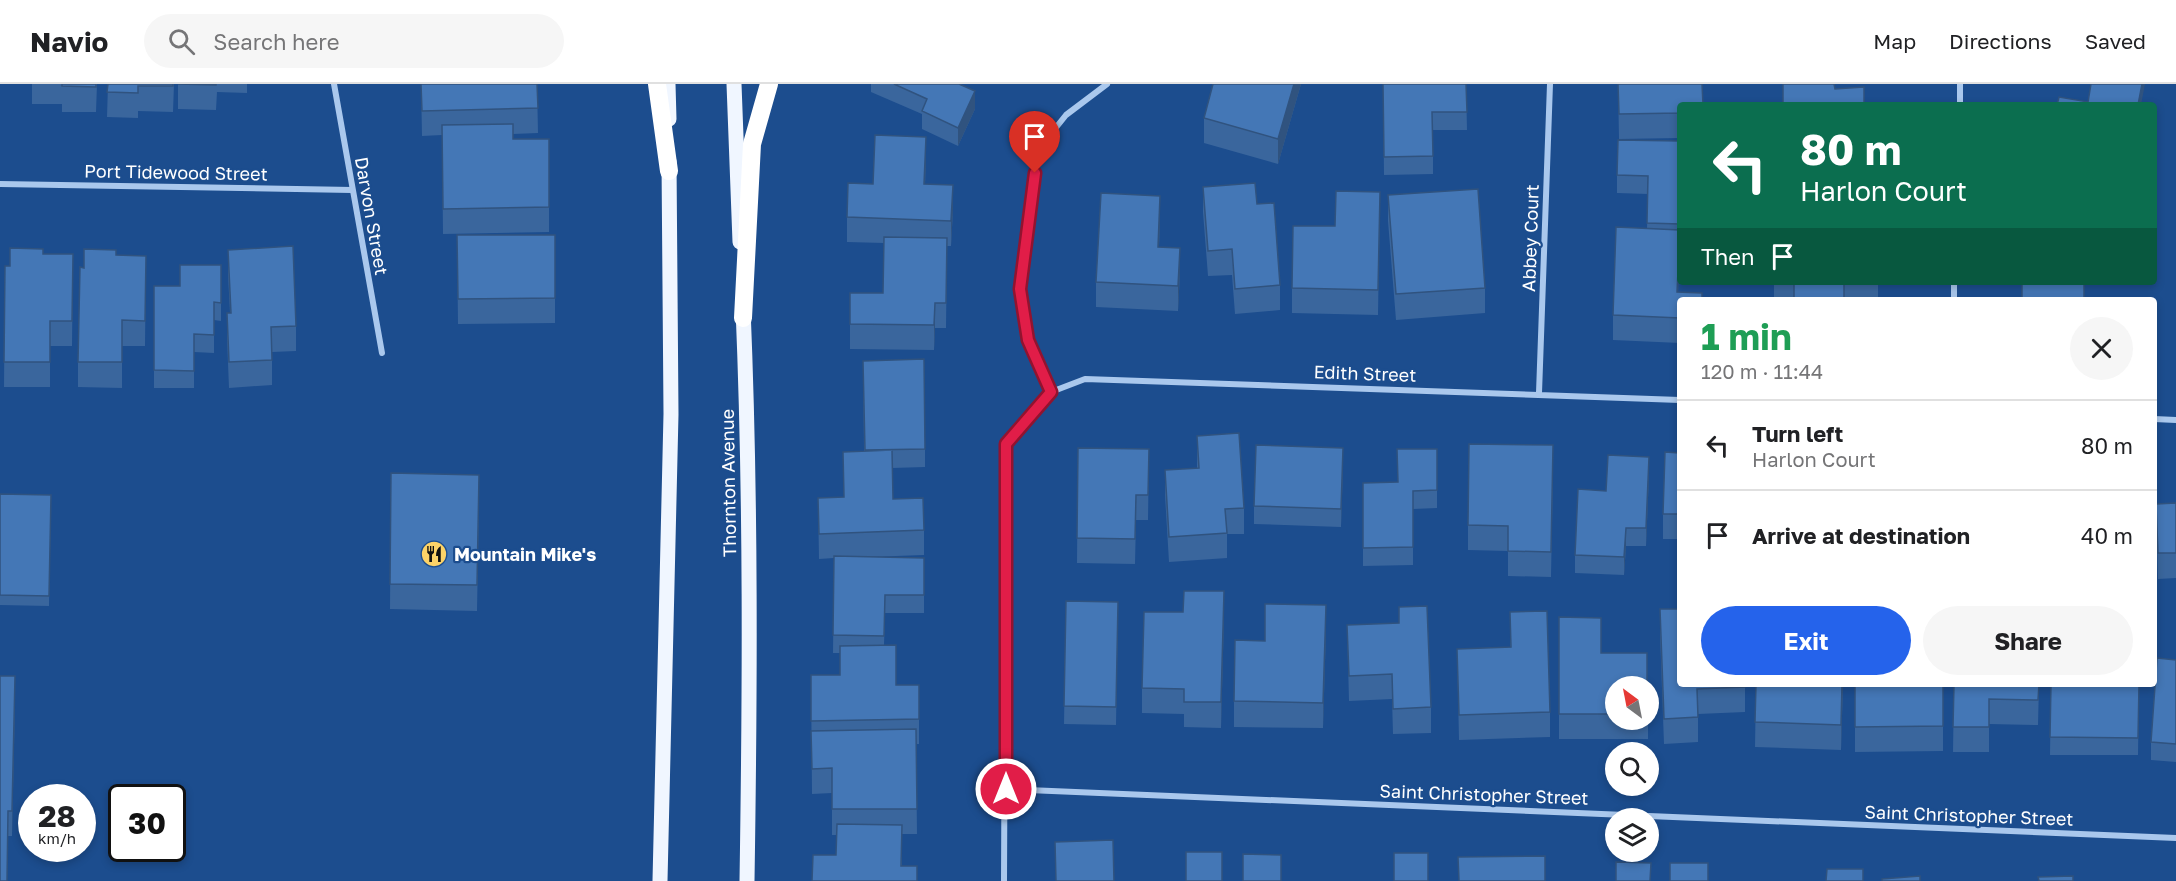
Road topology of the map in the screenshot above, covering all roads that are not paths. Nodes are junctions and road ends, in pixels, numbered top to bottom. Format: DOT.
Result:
graph roads {
  1 [pos="334,84"];
  2 [pos="657,84"];
  3 [pos="668,84"];
  4 [pos="734,84"];
  5 [pos="769,84"];
  6 [pos="1107,84"];
  7 [pos="1550,84"];
  8 [pos="1960,84"];
  9 [pos="1960,102"];
  10 [pos="669,171"];
  11 [pos="0,184"];
  12 [pos="352,190"];
  13 [pos="743,318"];
  14 [pos="382,353"];
  15 [pos="1051,392"];
  16 [pos="1539,393"];
  17 [pos="1677,400"];
  18 [pos="2157,419"];
  19 [pos="2176,420"];
  20 [pos="1006,789"];
  21 [pos="2176,838"];
  22 [pos="660,881"];
  23 [pos="747,881"];
  24 [pos="1004,881"];
  1 -- 12 [label="street, Darvon Street"];
  2 -- 10 [label="highway"];
  3 -- 10 [label="main road"];
  4 -- 13 [label="main road, Thornton Avenue"];
  5 -- 13 [label="highway"];
  6 -- 15 [label="street"];
  7 -- 16 [label="street, Abbey Court"];
  8 -- 9 [label="street"];
  10 -- 22 [label="main road"];
  11 -- 12 [label="street, Port Tidewood Street"];
  12 -- 14 [label="street, Darvon Street"];
  13 -- 23 [label="main road, Thornton Avenue"];
  15 -- 16 [label="street, Edith Street"];
  15 -- 20 [label="street"];
  16 -- 17 [label="street, Edith Street"];
  18 -- 19 [label="street"];
  20 -- 21 [label="street, Saint Christopher Street"];
  20 -- 24 [label="street"];
}
